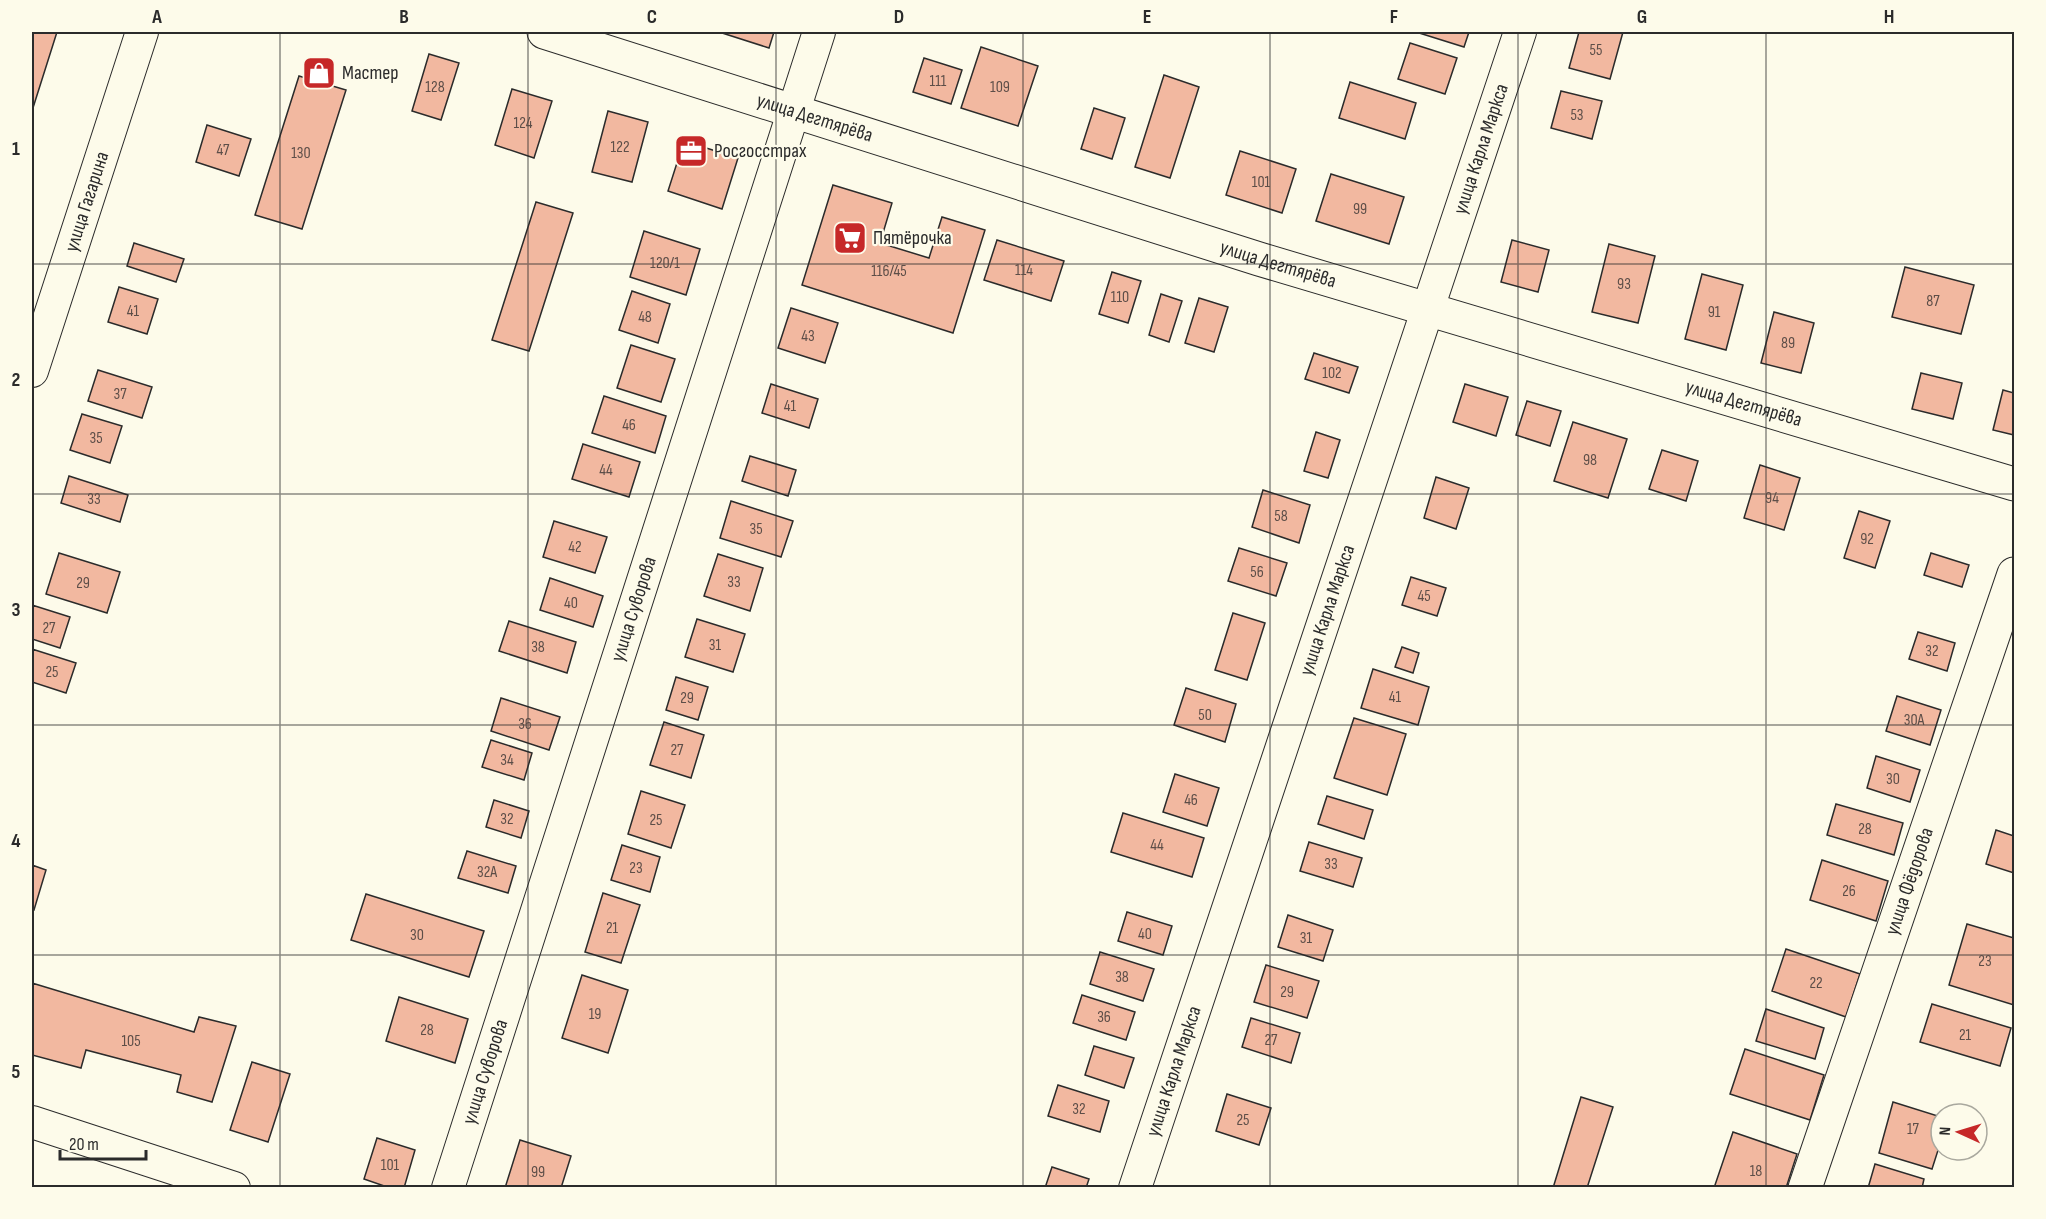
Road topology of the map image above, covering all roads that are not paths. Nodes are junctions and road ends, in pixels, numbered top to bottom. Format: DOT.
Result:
graph roads {
  1 [pos="142,32"];
  2 [pos="544,32"];
  3 [pos="819,32"];
  4 [pos="1520,32"];
  5 [pos="792,113"];
  6 [pos="1428,309"];
  7 [pos="32,371"];
  8 [pos="2014,484"];
  9 [pos="2014,574"];
  10 [pos="32,1122"];
  11 [pos="234,1188"];
  12 [pos="448,1188"];
  13 [pos="1135,1188"];
  14 [pos="1806,1188"];
  1 -- 7 [label="street, улица Гагарина"];
  2 -- 5 [label="main road, улица Дегтярёва"];
  3 -- 5 [label="street, улица Суворова"];
  4 -- 6 [label="street, улица Карла Маркса"];
  5 -- 6 [label="main road, улица Дегтярёва"];
  5 -- 12 [label="street, улица Суворова"];
  6 -- 8 [label="main road, улица Дегтярёва"];
  6 -- 13 [label="street, улица Карла Маркса"];
  9 -- 14 [label="main road, улица Фёдорова"];
  10 -- 11 [label="street"];
}
